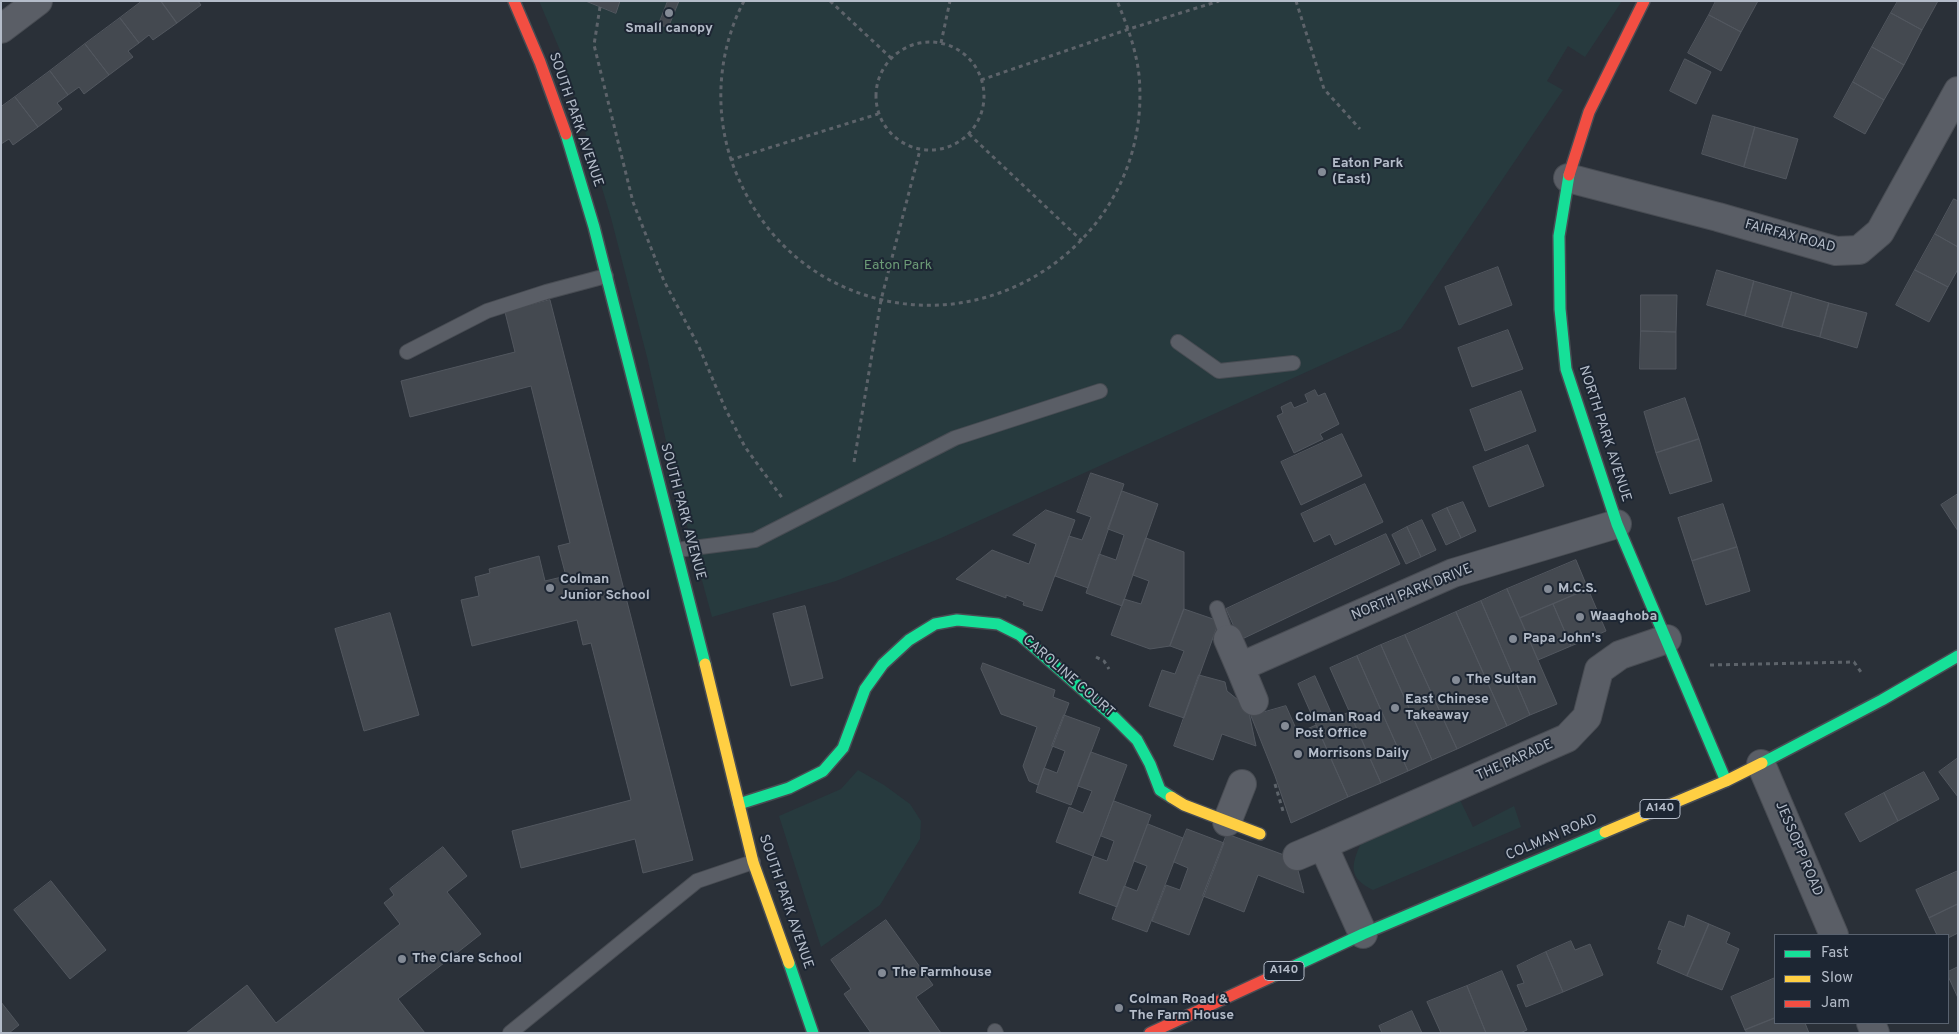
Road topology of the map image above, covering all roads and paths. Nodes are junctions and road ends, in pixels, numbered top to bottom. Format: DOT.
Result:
graph roads {
  1 [pos="38,1"];
  2 [pos="514,1"];
  3 [pos="744,1"];
  4 [pos="830,1"];
  5 [pos="950,1"];
  6 [pos="1117,1"];
  7 [pos="1219,1"];
  8 [pos="1296,1"];
  9 [pos="1644,1"];
  10 [pos="600,7"];
  11 [pos="1,29"];
  12 [pos="1129,29"];
  13 [pos="941,43"];
  14 [pos="891,58"];
  15 [pos="981,80"];
  16 [pos="1958,91"];
  17 [pos="878,114"];
  18 [pos="1360,129"];
  19 [pos="969,134"];
  20 [pos="920,150"];
  21 [pos="730,160"];
  22 [pos="1568,178"];
  23 [pos="1082,241"];
  24 [pos="606,276"];
  25 [pos="881,300"];
  26 [pos="1178,342"];
  27 [pos="407,352"];
  28 [pos="1293,363"];
  29 [pos="1100,391"];
  30 [pos="850,491"];
  31 [pos="794,519"];
  32 [pos="1618,524"];
  33 [pos="677,550"];
  34 [pos="1217,608"];
  35 [pos="1228,639"];
  36 [pos="1667,639"];
  37 [pos="1958,656"];
  38 [pos="1677,666"];
  39 [pos="1240,667"];
  40 [pos="1882,700"];
  41 [pos="1254,701"];
  42 [pos="1761,764"];
  43 [pos="1274,780"];
  44 [pos="1726,781"];
  45 [pos="1242,784"];
  46 [pos="739,804"];
  47 [pos="1286,819"];
  48 [pos="1227,822"];
  49 [pos="1260,834"];
  50 [pos="1323,845"];
  51 [pos="1297,856"];
  52 [pos="753,862"];
  53 [pos="1363,934"];
  54 [pos="1834,934"];
  55 [pos="510,1033"];
  56 [pos="813,1033"];
  57 [pos="1150,1033"];
  1 -- 11 [label="street"];
  2 -- 24 [label="main road, SOUTH PARK AVENUE"];
  3 -- 21 [label="path"];
  4 -- 14 [label="path"];
  5 -- 13 [label="path"];
  6 -- 12 [label="path"];
  7 -- 12 [label="path"];
  8 -- 18 [label="path"];
  9 -- 22 [label="main road, NORTH PARK AVENUE"];
  10 -- 31 [label="path"];
  12 -- 15 [label="path"];
  12 -- 23 [label="path"];
  13 -- 14 [label="path"];
  13 -- 15 [label="path"];
  14 -- 17 [label="path"];
  15 -- 19 [label="path"];
  16 -- 22 [label="street, FAIRFAX ROAD"];
  17 -- 20 [label="path"];
  17 -- 21 [label="path"];
  19 -- 20 [label="path"];
  19 -- 23 [label="path"];
  20 -- 25 [label="path"];
  21 -- 25 [label="path"];
  22 -- 32 [label="main road, NORTH PARK AVENUE"];
  23 -- 25 [label="path"];
  24 -- 27 [label="lane"];
  24 -- 33 [label="main road, SOUTH PARK AVENUE"];
  25 -- 30 [label="path"];
  26 -- 28 [label="lane"];
  29 -- 30 [label="lane"];
  30 -- 31 [label="lane"];
  31 -- 33 [label="lane"];
  32 -- 36 [label="main road, NORTH PARK AVENUE"];
  32 -- 39 [label="street, NORTH PARK DRIVE"];
  33 -- 46 [label="main road, SOUTH PARK AVENUE"];
  34 -- 35 [label="lane"];
  35 -- 39 [label="street"];
  36 -- 38 [label="main road, NORTH PARK AVENUE"];
  36 -- 50 [label="street, THE PARADE"];
  37 -- 40 [label="main road, COLMAN ROAD / A140"];
  38 -- 40 [label="path"];
  38 -- 44 [label="main road, NORTH PARK AVENUE"];
  39 -- 41 [label="street"];
  40 -- 42 [label="main road, COLMAN ROAD / A140"];
  42 -- 44 [label="main road, COLMAN ROAD / A140"];
  42 -- 54 [label="street, JESSOPP ROAD"];
  43 -- 47 [label="path"];
  44 -- 53 [label="main road, COLMAN ROAD / A140"];
  45 -- 48 [label="street"];
  46 -- 48 [label="main road, CAROLINE COURT"];
  46 -- 52 [label="main road, SOUTH PARK AVENUE"];
  48 -- 49 [label="main road, CAROLINE COURT"];
  50 -- 51 [label="street, THE PARADE"];
  50 -- 53 [label="street"];
  52 -- 55 [label="lane"];
  52 -- 56 [label="main road, SOUTH PARK AVENUE"];
  53 -- 57 [label="main road, COLMAN ROAD / A140"];
}
